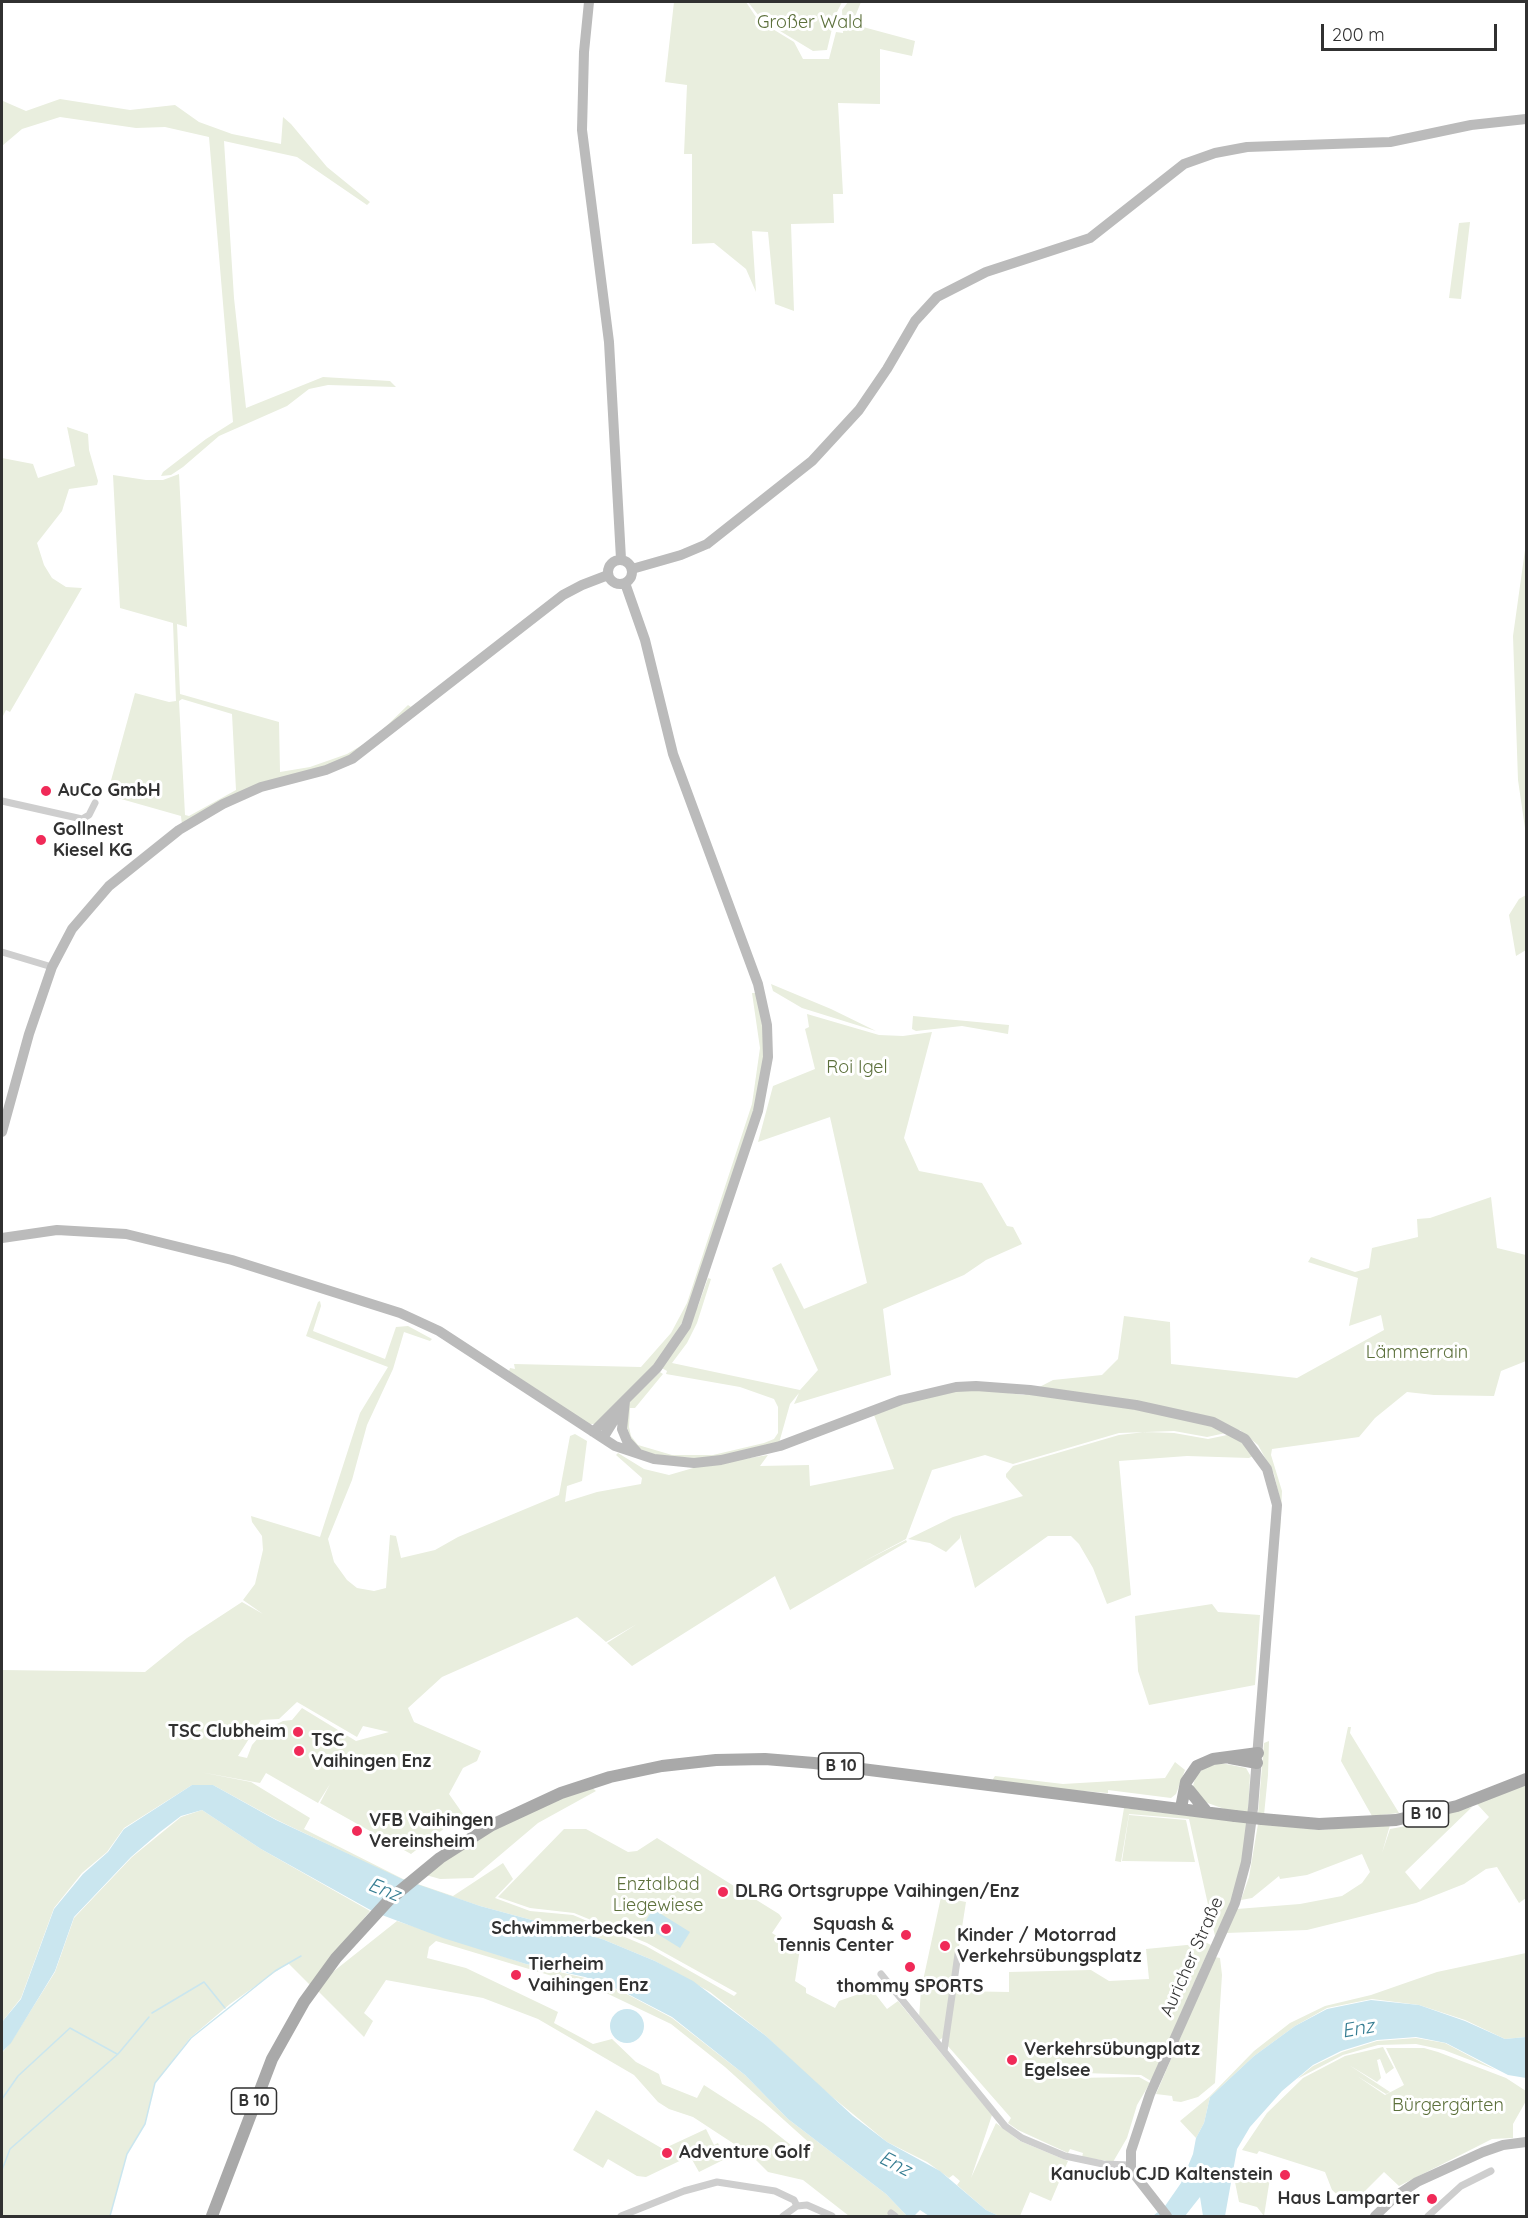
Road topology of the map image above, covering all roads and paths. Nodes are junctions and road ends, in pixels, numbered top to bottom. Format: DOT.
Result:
graph roads {
  1 [pos="589,2"];
  2 [pos="1527,119"];
  3 [pos="621,559"];
  4 [pos="632,569"];
  5 [pos="608,575"];
  6 [pos="625,583"];
  7 [pos="2,801"];
  8 [pos="95,803"];
  9 [pos="2,952"];
  10 [pos="52,967"];
  11 [pos="2,1132"];
  12 [pos="2,1238"];
  13 [pos="625,1401"];
  14 [pos="593,1432"];
  15 [pos="603,1438"];
  16 [pos="643,1457"];
  17 [pos="1258,1758"];
  18 [pos="1190,1774"];
  19 [pos="1527,1779"];
  20 [pos="1190,1790"];
  21 [pos="1183,1808"];
  22 [pos="1206,1811"];
  23 [pos="958,1954"];
  24 [pos="881,1974"];
  25 [pos="944,2051"];
  26 [pos="1527,2142"];
  27 [pos="1130,2165"];
  28 [pos="1491,2171"];
  29 [pos="797,2206"];
  30 [pos="1163,2212"];
  31 [pos="212,2217"];
  32 [pos="621,2217"];
  33 [pos="783,2217"];
  34 [pos="832,2217"];
  35 [pos="1375,2217"];
  36 [pos="1428,2217"];
  1 -- 3 [label="main road"];
  2 -- 4 [label="main road"];
  3 -- 4 [label="main road"];
  3 -- 5 [label="main road"];
  4 -- 6 [label="main road"];
  5 -- 6 [label="main road"];
  5 -- 10 [label="main road"];
  6 -- 13 [label="main road"];
  7 -- 8 [label="street"];
  9 -- 10 [label="street"];
  10 -- 11 [label="main road"];
  12 -- 14 [label="main road, Auricher Straße"];
  13 -- 14 [label="main road"];
  13 -- 15 [label="main road"];
  13 -- 16 [label="main road"];
  14 -- 15 [label="main road, Auricher Straße"];
  15 -- 16 [label="main road, Auricher Straße"];
  16 -- 17 [label="main road, Auricher Straße"];
  17 -- 18 [label="main road"];
  17 -- 27 [label="main road, Auricher Straße"];
  18 -- 20 [label="main road"];
  18 -- 21 [label="main road"];
  19 -- 22 [label="main road, B 10, bridge"];
  20 -- 21 [label="main road"];
  20 -- 22 [label="main road"];
  21 -- 22 [label="main road, B 10"];
  21 -- 31 [label="main road, B 10"];
  23 -- 25 [label="street"];
  24 -- 25 [label="street"];
  25 -- 27 [label="street"];
  26 -- 35 [label="main road"];
  27 -- 30 [label="main road"];
  28 -- 36 [label="street"];
  29 -- 32 [label="street"];
  29 -- 33 [label="street"];
  29 -- 34 [label="street"];
}
